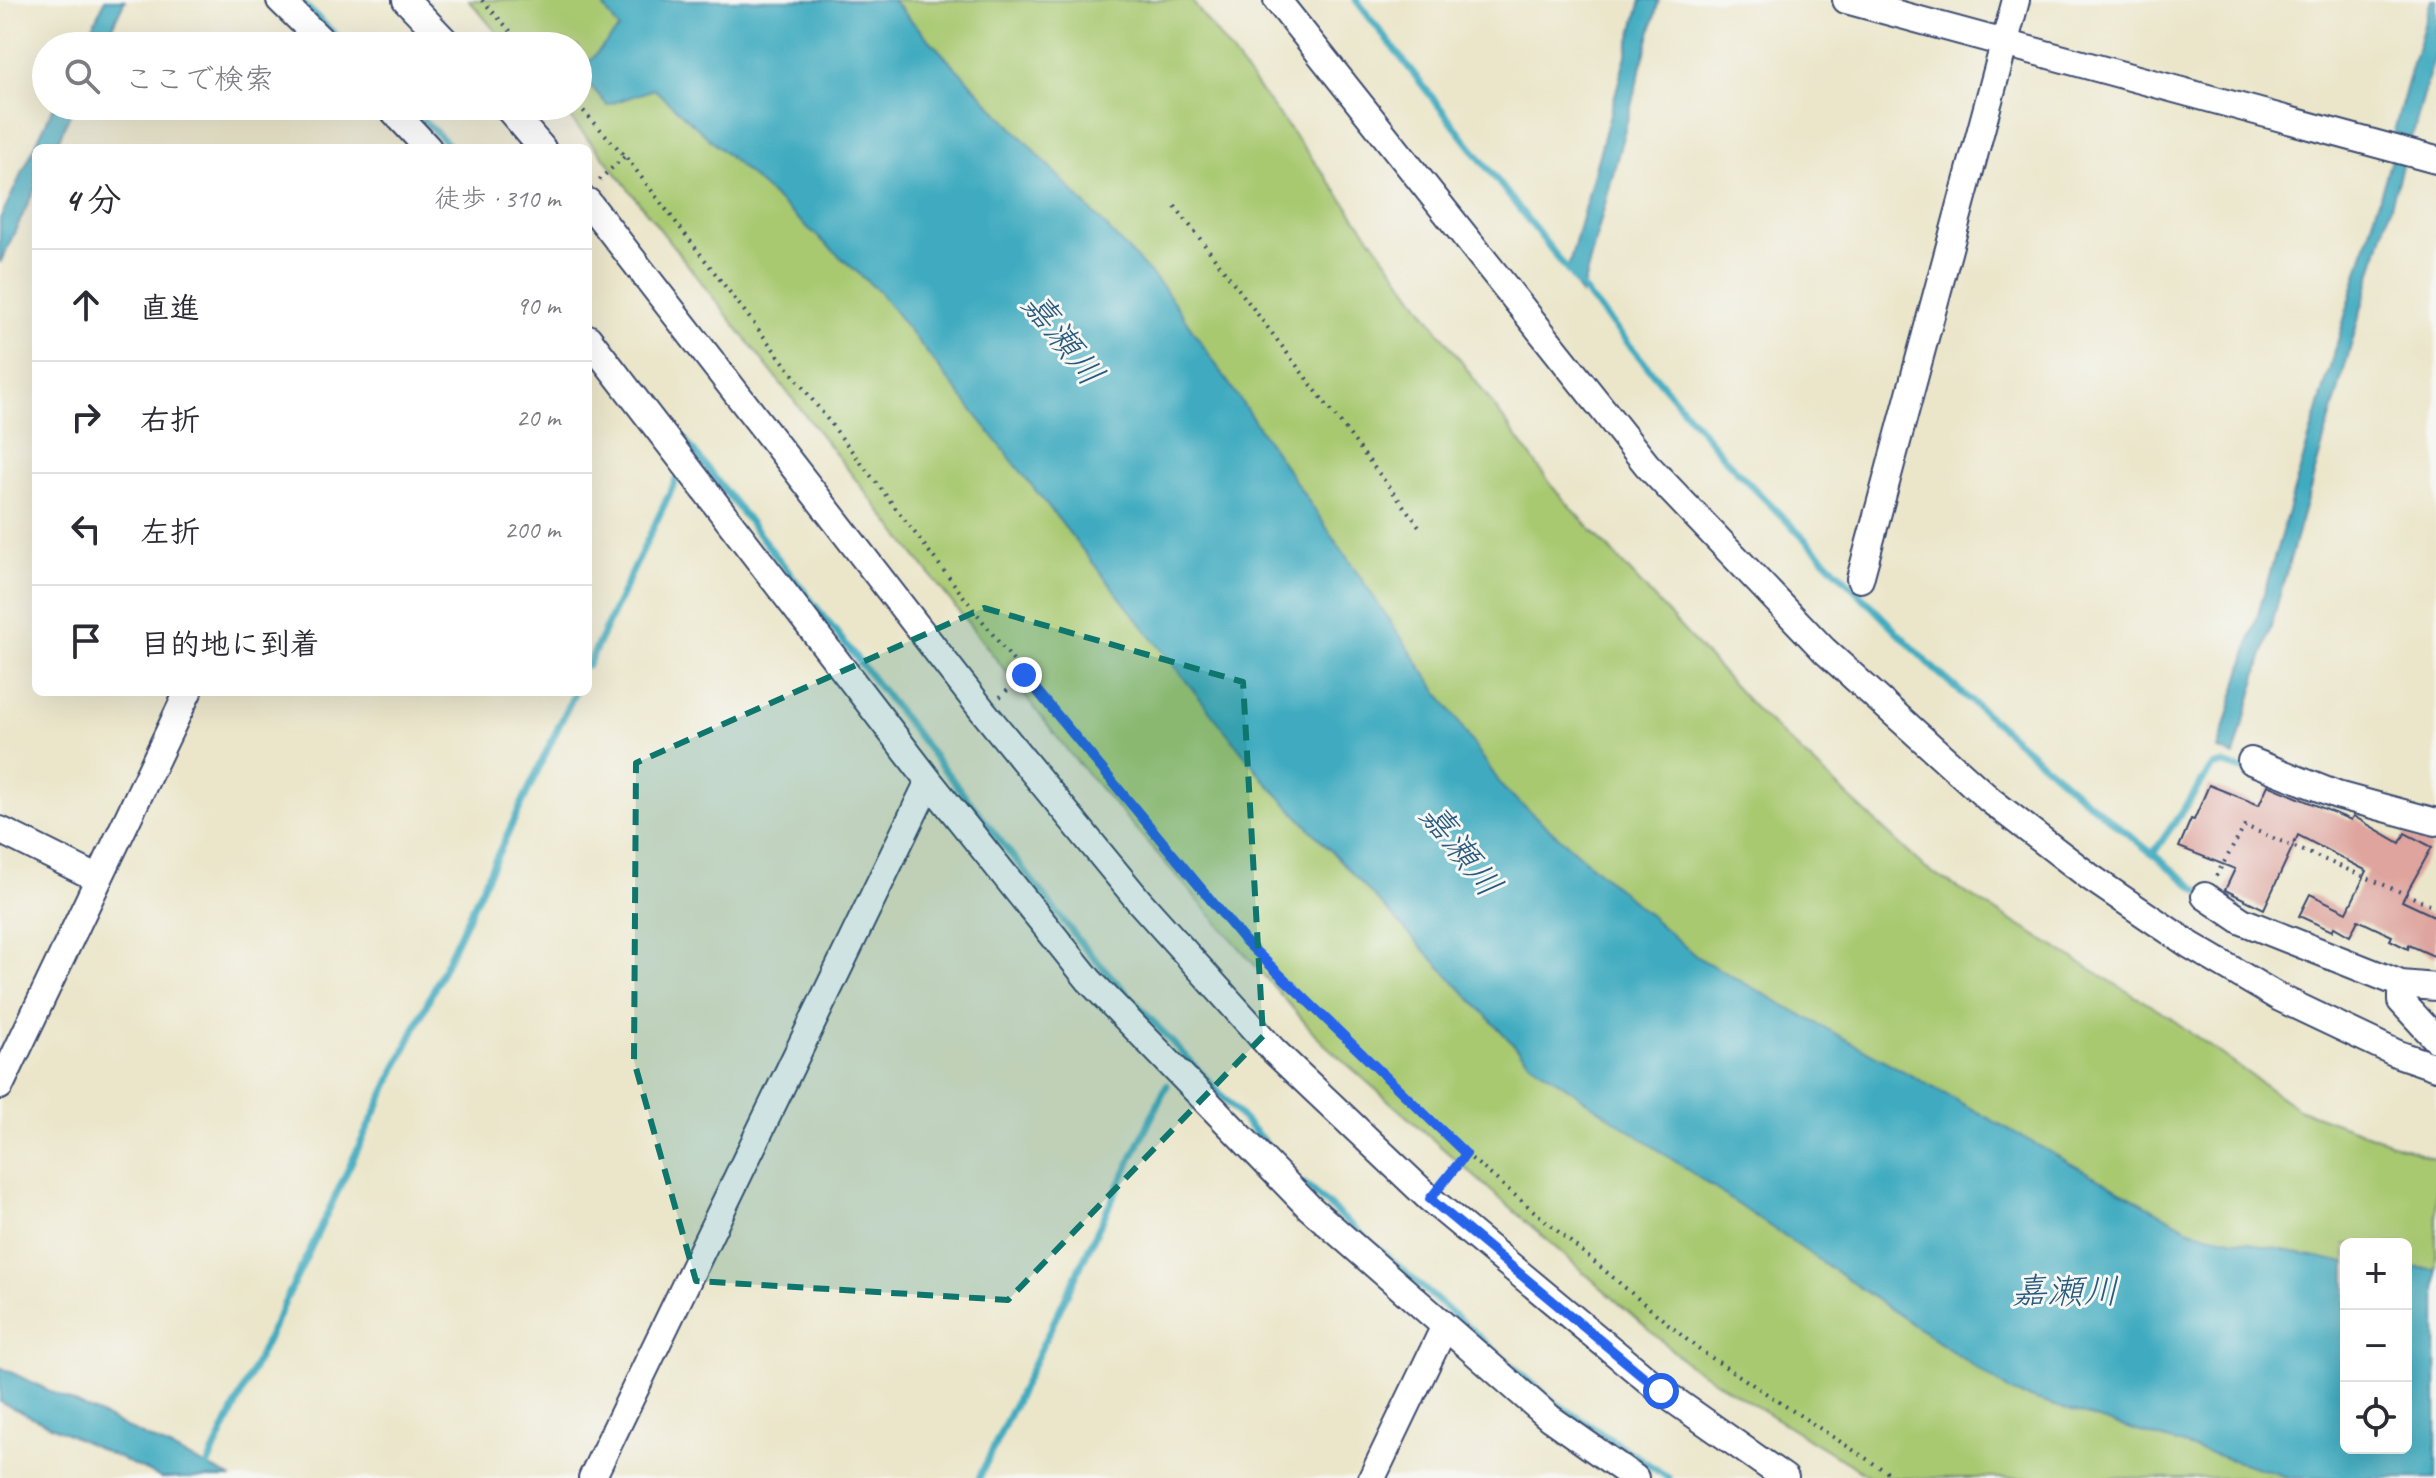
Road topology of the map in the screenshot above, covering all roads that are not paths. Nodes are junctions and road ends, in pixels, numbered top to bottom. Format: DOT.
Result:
graph roads {
  1 [pos="280,0"];
  2 [pos="406,0"];
  3 [pos="1277,0"];
  4 [pos="1846,0"];
  5 [pos="2016,0"];
  6 [pos="313,32"];
  7 [pos="437,32"];
  8 [pos="2004,43"];
  9 [pos="402,120"];
  10 [pos="518,120"];
  11 [pos="424,144"];
  12 [pos="539,144"];
  13 [pos="2436,160"];
  14 [pos="593,192"];
  15 [pos="592,343"];
  16 [pos="1860,579"];
  17 [pos="186,696"];
  18 [pos="2251,761"];
  19 [pos="929,781"];
  20 [pos="2436,822"];
  21 [pos="0,830"];
  22 [pos="99,879"];
  23 [pos="2205,896"];
  24 [pos="2401,984"];
  25 [pos="2436,987"];
  26 [pos="2436,1039"];
  27 [pos="2436,1067"];
  28 [pos="0,1086"];
  29 [pos="1444,1328"];
  30 [pos="592,1478"];
  31 [pos="1372,1478"];
  32 [pos="1635,1478"];
  33 [pos="1785,1478"];
  1 -- 6 [label="street"];
  2 -- 7 [label="street"];
  3 -- 27 [label="street"];
  4 -- 8 [label="street"];
  5 -- 8 [label="street"];
  8 -- 13 [label="street"];
  8 -- 16 [label="street"];
  9 -- 11 [label="street"];
  10 -- 12 [label="street"];
  14 -- 33 [label="street"];
  15 -- 19 [label="street"];
  17 -- 22 [label="street"];
  18 -- 20 [label="street"];
  19 -- 29 [label="street"];
  19 -- 30 [label="street"];
  21 -- 22 [label="street"];
  22 -- 28 [label="street"];
  23 -- 24 [label="street"];
  24 -- 25 [label="street"];
  24 -- 26 [label="street"];
  29 -- 31 [label="street"];
  29 -- 32 [label="street"];
}
